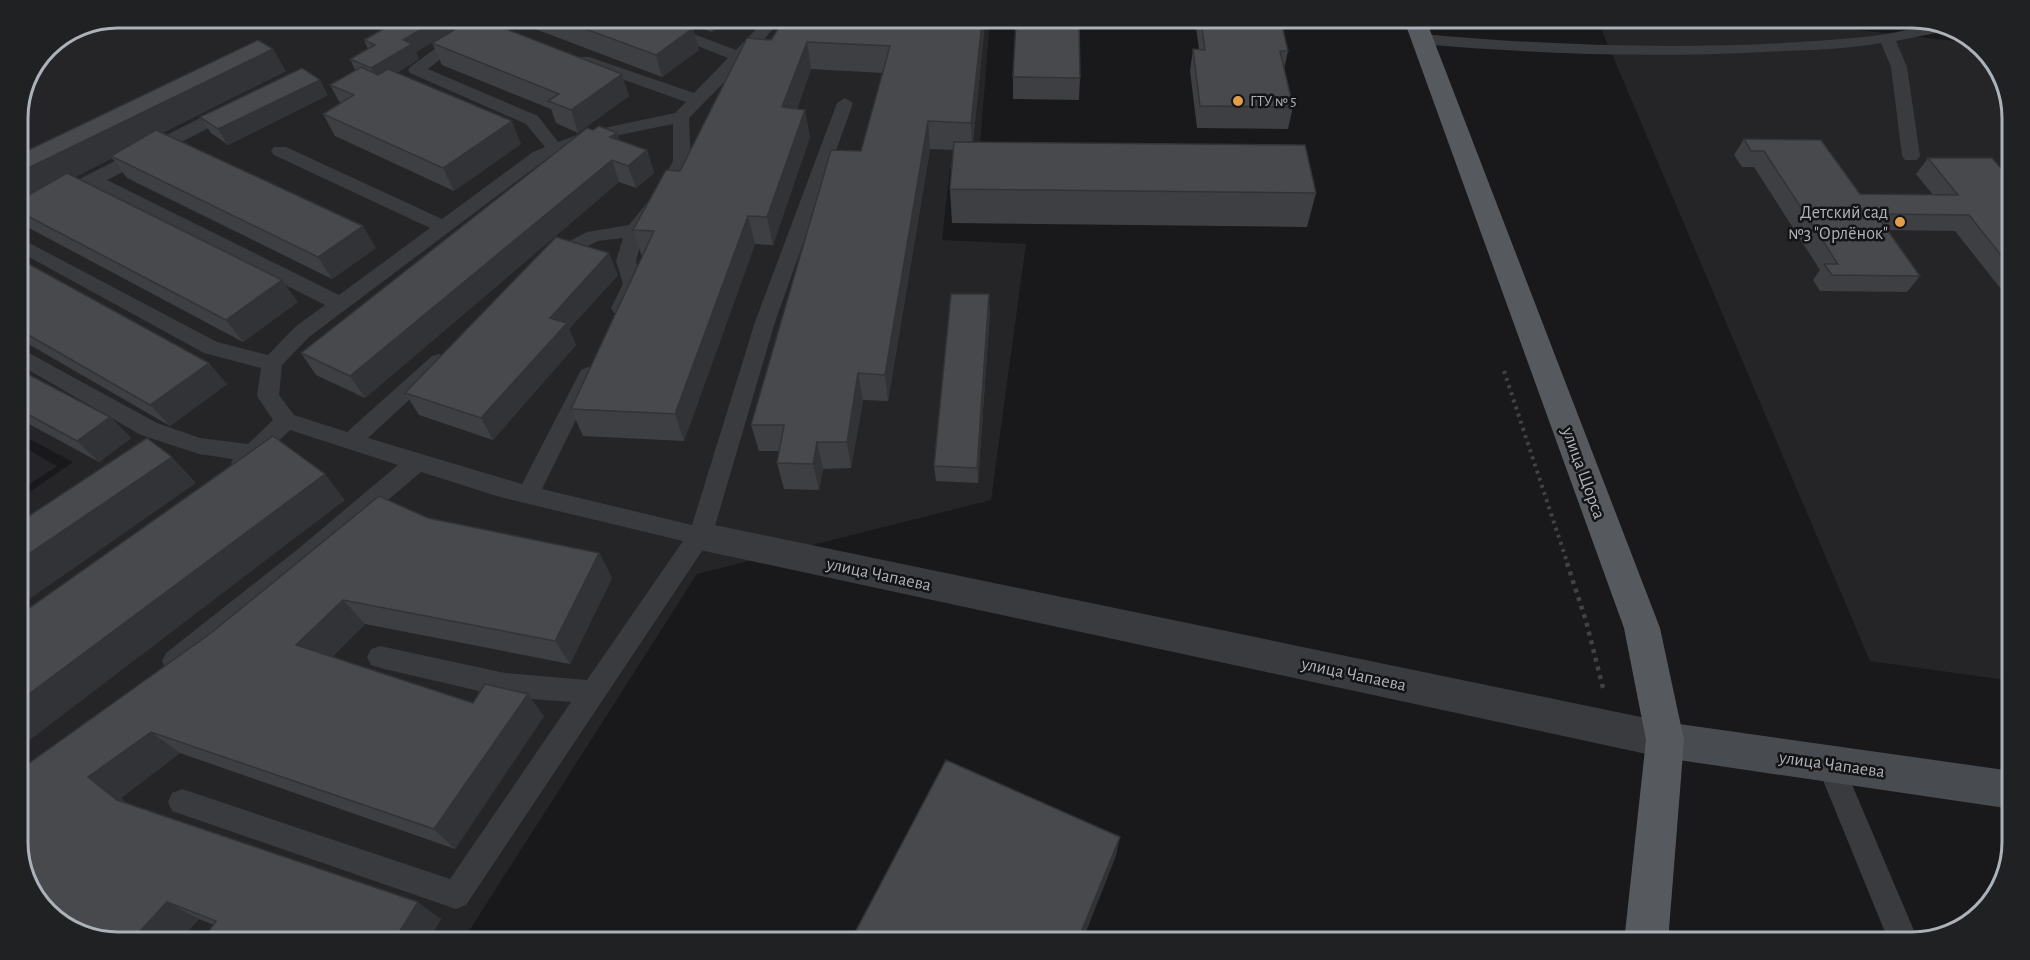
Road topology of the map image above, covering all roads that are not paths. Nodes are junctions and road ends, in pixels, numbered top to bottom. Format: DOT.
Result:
graph roads {
  1 [pos="665,28"];
  2 [pos="771,28"];
  3 [pos="480,29"];
  4 [pos="1419,29"];
  5 [pos="1930,31"];
  6 [pos="1887,39"];
  7 [pos="568,54"];
  8 [pos="740,57"];
  9 [pos="698,100"];
  10 [pos="245,102"];
  11 [pos="845,103"];
  12 [pos="681,117"];
  13 [pos="555,149"];
  14 [pos="280,151"];
  15 [pos="1911,156"];
  16 [pos="93,180"];
  17 [pos="29,212"];
  18 [pos="443,227"];
  19 [pos="635,230"];
  20 [pos="29,249"];
  21 [pos="539,269"];
  22 [pos="340,304"];
  23 [pos="612,326"];
  24 [pos="454,347"];
  25 [pos="596,358"];
  26 [pos="29,360"];
  27 [pos="273,363"];
  28 [pos="286,421"];
  29 [pos="351,441"];
  30 [pos="253,453"];
  31 [pos="417,462"];
  32 [pos="228,477"];
  33 [pos="528,494"];
  34 [pos="700,536"];
  35 [pos="380,657"];
  36 [pos="157,675"];
  37 [pos="593,692"];
  38 [pos="1665,740"];
  39 [pos="1829,763"];
  40 [pos="2002,788"];
  41 [pos="182,802"];
  42 [pos="1647,932"];
  43 [pos="1900,932"];
  1 -- 8 [label="lane"];
  2 -- 8 [label="lane"];
  3 -- 13 [label="lane"];
  4 -- 6 [label="lane"];
  4 -- 38 [label="main road, улица Щорса"];
  5 -- 6 [label="lane"];
  6 -- 15 [label="lane"];
  7 -- 9 [label="lane"];
  8 -- 9 [label="lane"];
  9 -- 12 [label="lane"];
  10 -- 16 [label="lane"];
  11 -- 34 [label="lane"];
  12 -- 13 [label="lane"];
  12 -- 19 [label="lane"];
  13 -- 18 [label="lane"];
  14 -- 18 [label="lane"];
  16 -- 17 [label="lane"];
  16 -- 22 [label="lane"];
  18 -- 22 [label="lane"];
  19 -- 21 [label="lane"];
  19 -- 23 [label="lane"];
  20 -- 27 [label="lane"];
  22 -- 27 [label="lane"];
  24 -- 29 [label="lane"];
  25 -- 33 [label="lane"];
  26 -- 30 [label="lane"];
  27 -- 28 [label="lane"];
  28 -- 29 [label="lane"];
  28 -- 30 [label="lane"];
  29 -- 31 [label="lane"];
  30 -- 32 [label="lane"];
  31 -- 33 [label="lane"];
  31 -- 36 [label="lane"];
  33 -- 34 [label="lane"];
  34 -- 37 [label="lane"];
  34 -- 38 [label="street, улица Чапаева"];
  35 -- 37 [label="lane"];
  37 -- 41 [label="lane"];
  38 -- 39 [label="main road, улица Чапаева"];
  38 -- 42 [label="main road, улица Щорса"];
  39 -- 40 [label="main road, улица Чапаева"];
  39 -- 43 [label="lane"];
}
